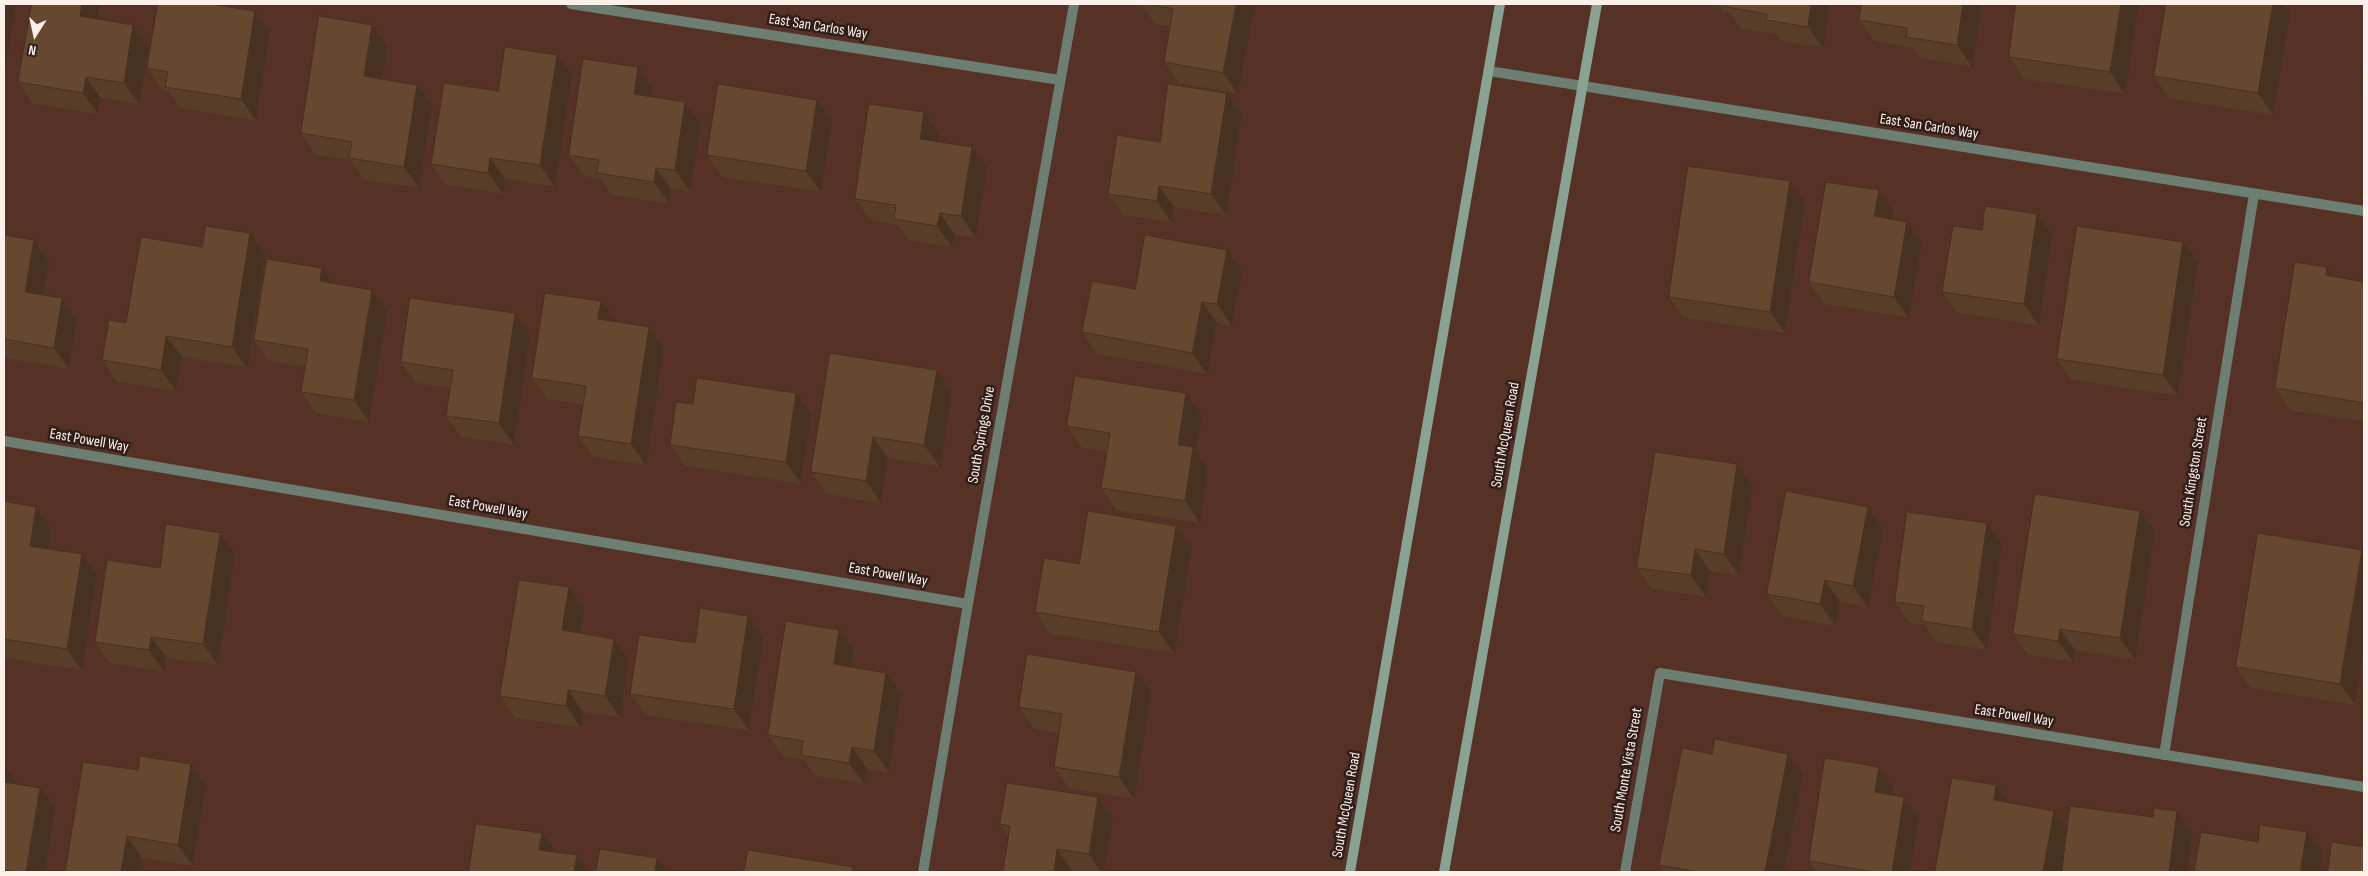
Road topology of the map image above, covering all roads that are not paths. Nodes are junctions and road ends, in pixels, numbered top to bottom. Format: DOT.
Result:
graph roads {
  1 [pos="571,4"];
  2 [pos="1074,4"];
  3 [pos="1500,4"];
  4 [pos="1597,4"];
  5 [pos="1489,71"];
  6 [pos="1060,80"];
  7 [pos="1582,86"];
  8 [pos="2254,194"];
  9 [pos="2364,212"];
  10 [pos="4,442"];
  11 [pos="968,604"];
  12 [pos="1660,673"];
  13 [pos="2164,755"];
  14 [pos="2364,787"];
  15 [pos="923,872"];
  16 [pos="1350,872"];
  17 [pos="1444,872"];
  18 [pos="1624,872"];
  1 -- 6 [label="street, East San Carlos Way"];
  2 -- 6 [label="street, South Springs Drive"];
  3 -- 5 [label="main road, South McQueen Road"];
  4 -- 7 [label="main road, South McQueen Road"];
  5 -- 7 [label="street, East San Carlos Way"];
  5 -- 16 [label="main road, South McQueen Road"];
  6 -- 11 [label="street, South Springs Drive"];
  7 -- 8 [label="street, East San Carlos Way"];
  7 -- 17 [label="main road, South McQueen Road"];
  8 -- 9 [label="street, East San Carlos Way"];
  8 -- 13 [label="street, South Kingston Street"];
  10 -- 11 [label="street, East Powell Way"];
  11 -- 15 [label="street, South Springs Drive"];
  12 -- 13 [label="street, East Powell Way"];
  12 -- 18 [label="street, South Monte Vista Street"];
  13 -- 14 [label="street, East Powell Way"];
}
